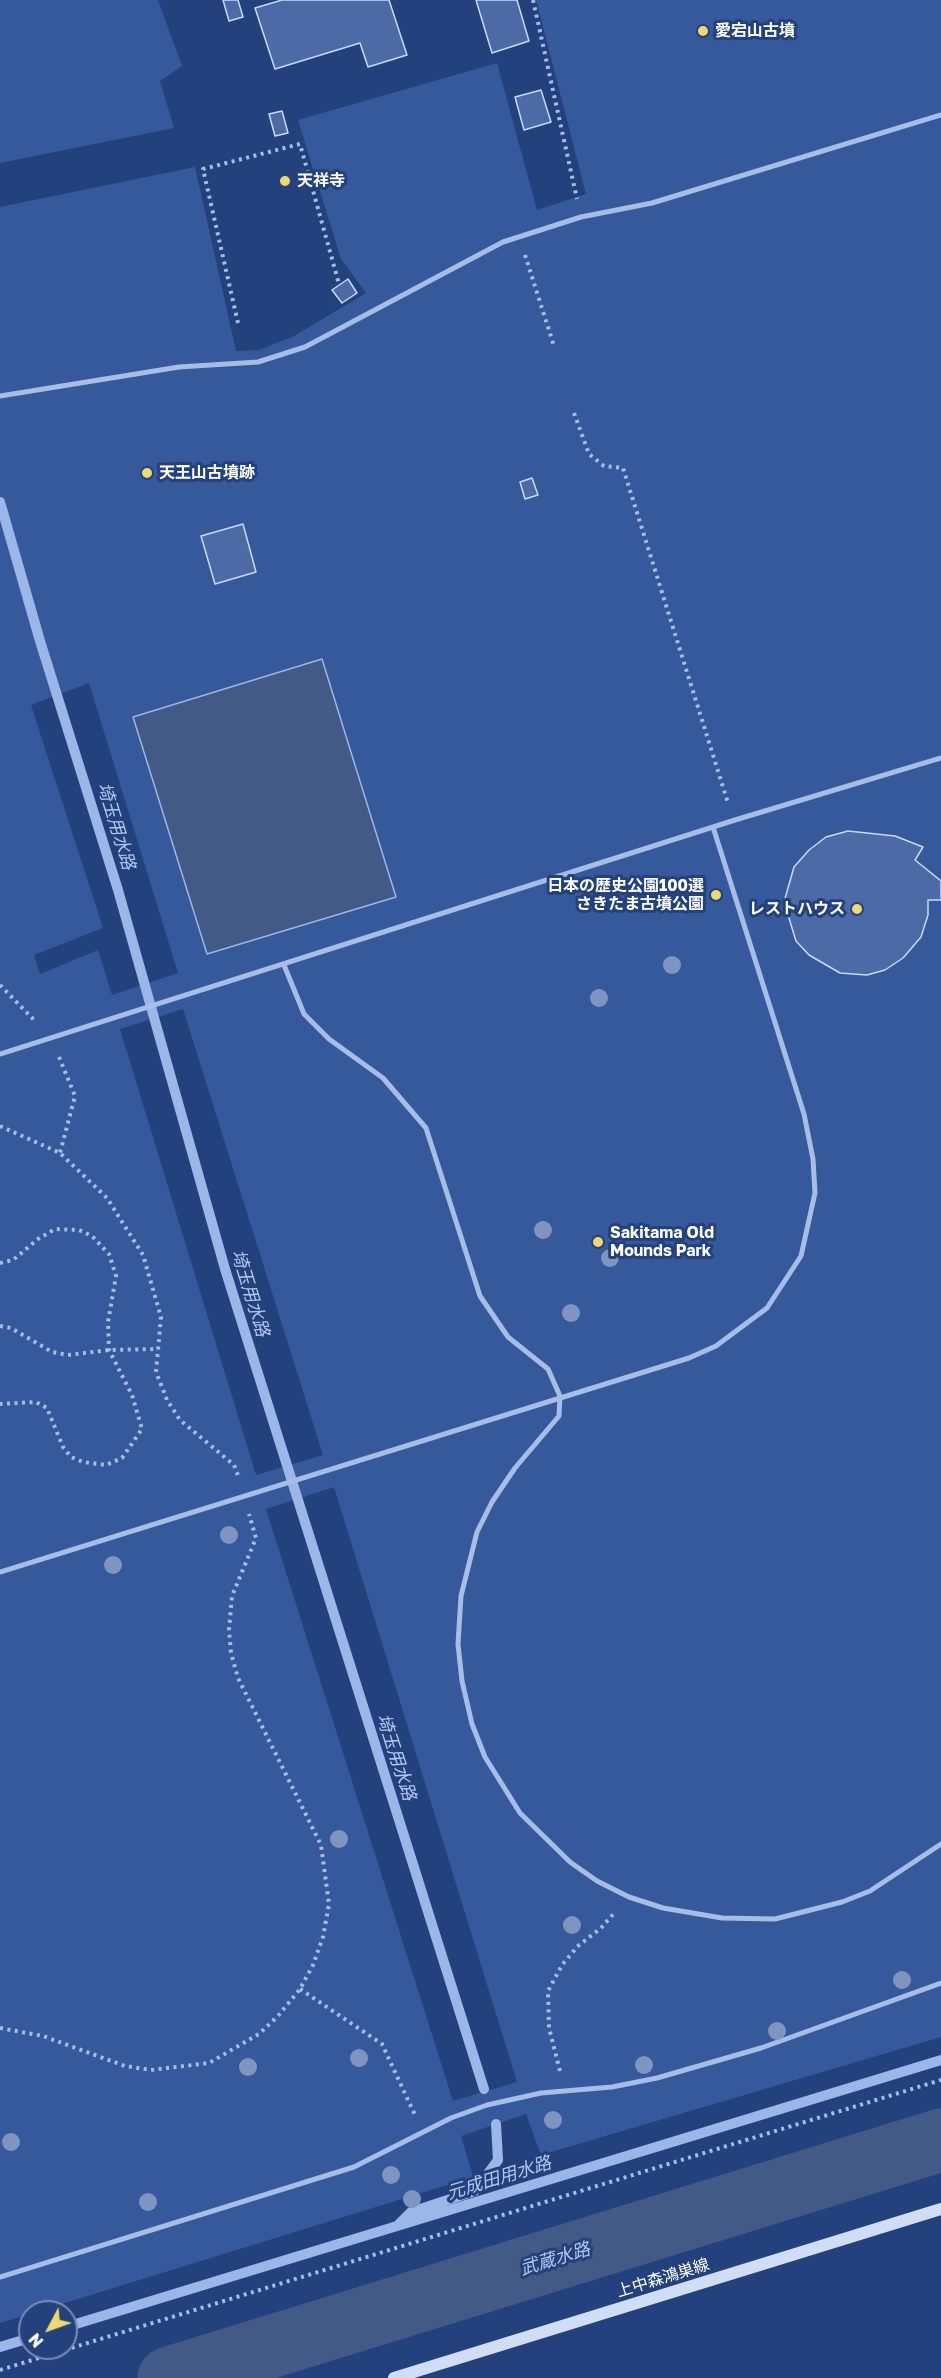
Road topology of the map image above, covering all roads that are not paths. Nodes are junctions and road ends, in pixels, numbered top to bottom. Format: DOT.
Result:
graph roads {
  1 [pos="941,115"];
  2 [pos="0,396"];
  3 [pos="941,758"];
  4 [pos="713,827"];
  5 [pos="284,965"];
  6 [pos="0,1054"];
  7 [pos="560,1396"];
  8 [pos="0,1572"];
  9 [pos="941,1844"];
  10 [pos="941,1983"];
  11 [pos="941,2209"];
  12 [pos="0,2277"];
  13 [pos="394,2378"];
  1 -- 2 [label="street"];
  3 -- 4 [label="street"];
  4 -- 5 [label="street"];
  4 -- 7 [label="street"];
  5 -- 6 [label="street"];
  5 -- 7 [label="street"];
  7 -- 8 [label="street"];
  7 -- 9 [label="street"];
  10 -- 12 [label="street"];
  11 -- 13 [label="main road, 上中森鴻巣線"];
}
